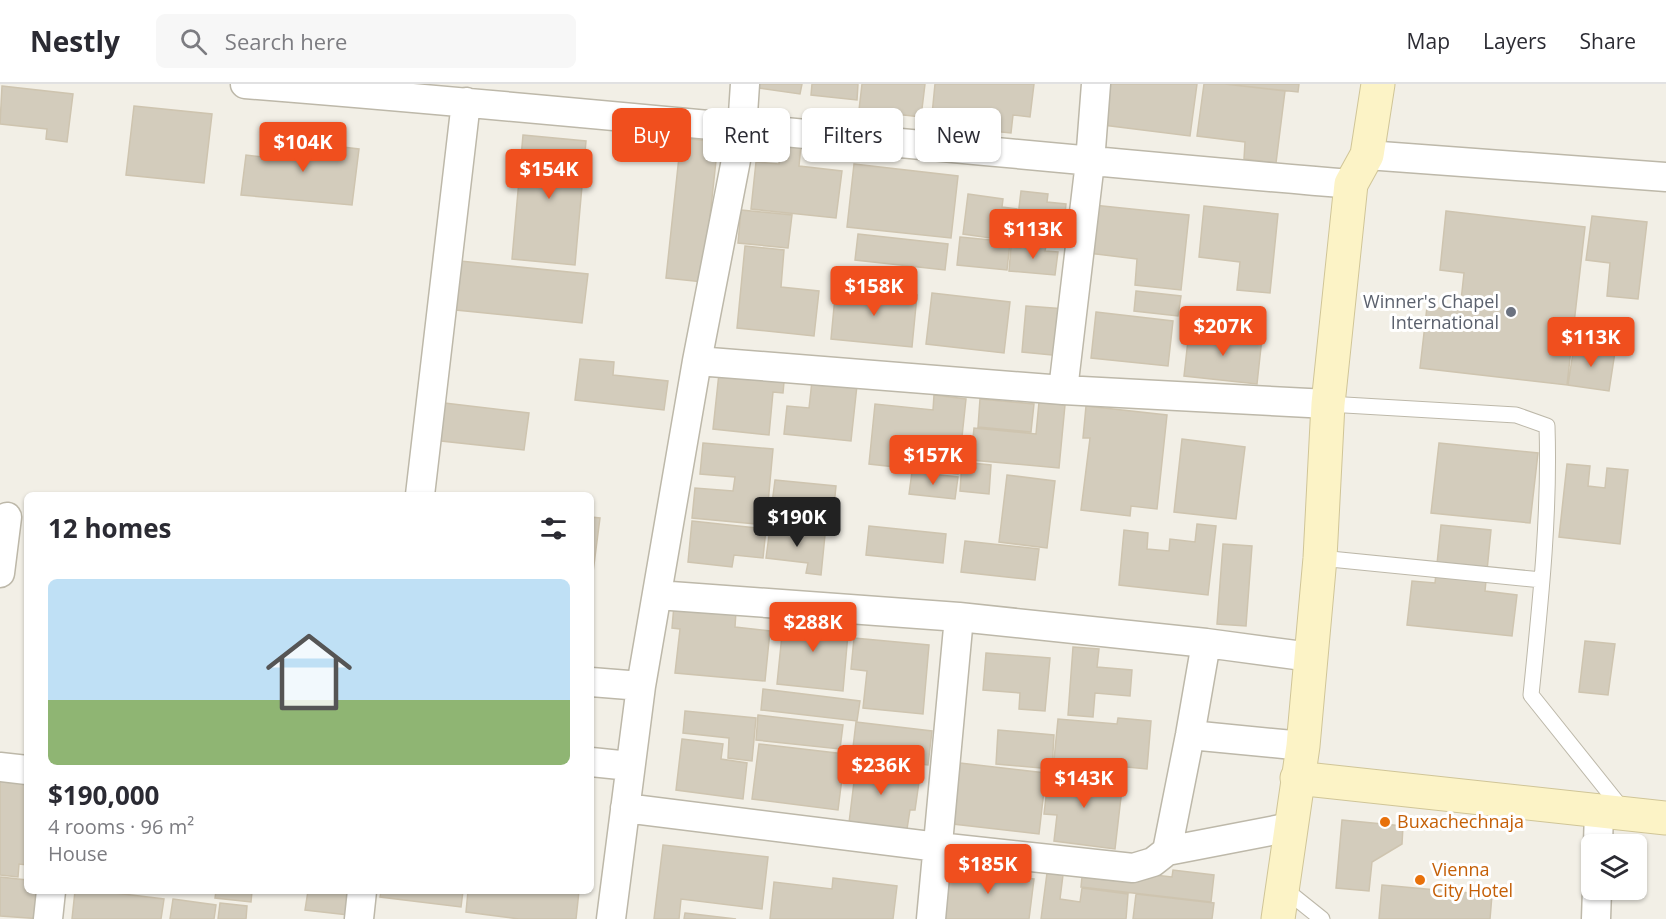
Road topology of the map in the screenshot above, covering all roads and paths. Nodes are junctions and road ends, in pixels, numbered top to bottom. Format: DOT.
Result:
graph roads {
  1 [pos="244,84"];
  2 [pos="745,84"];
  3 [pos="1096,84"];
  4 [pos="1378,84"];
  5 [pos="466,102"];
  6 [pos="743,108"];
  7 [pos="703,125"];
  8 [pos="790,134"];
  9 [pos="1367,155"];
  10 [pos="735,162"];
  11 [pos="1090,162"];
  12 [pos="1666,177"];
  13 [pos="1352,184"];
  14 [pos="697,362"];
  15 [pos="1063,390"];
  16 [pos="1328,404"];
  17 [pos="420,492"];
  18 [pos="11,517"];
  19 [pos="1320,558"];
  20 [pos="0,573"];
  21 [pos="1542,580"];
  22 [pos="657,596"];
  23 [pos="959,616"];
  24 [pos="1206,643"];
  25 [pos="1311,657"];
  26 [pos="594,682"];
  27 [pos="641,686"];
  28 [pos="1190,735"];
  29 [pos="1303,746"];
  30 [pos="594,762"];
  31 [pos="630,766"];
  32 [pos="0,767"];
  33 [pos="24,770"];
  34 [pos="1297,778"];
  35 [pos="625,808"];
  36 [pos="1612,813"];
  37 [pos="1666,818"];
  38 [pos="1291,827"];
  39 [pos="1603,834"];
  40 [pos="938,847"];
  41 [pos="1167,851"];
  42 [pos="1282,887"];
  43 [pos="51,894"];
  44 [pos="362,894"];
  45 [pos="1597,900"];
  46 [pos="48,919"];
  47 [pos="359,919"];
  48 [pos="611,919"];
  49 [pos="931,919"];
  50 [pos="1278,919"];
  51 [pos="1322,919"];
  52 [pos="1596,919"];
  1 -- 5 [label="street"];
  2 -- 6 [label="street"];
  3 -- 11 [label="street"];
  4 -- 9 [label="street"];
  5 -- 7 [label="street"];
  5 -- 17 [label="street"];
  8 -- 11 [label="street"];
  9 -- 12 [label="street"];
  9 -- 13 [label="street"];
  10 -- 14 [label="street"];
  11 -- 13 [label="street"];
  11 -- 15 [label="street"];
  13 -- 16 [label="street"];
  14 -- 15 [label="street"];
  14 -- 22 [label="street"];
  15 -- 16 [label="street"];
  16 -- 19 [label="street"];
  16 -- 21 [label="lane"];
  18 -- 20 [label="street"];
  19 -- 21 [label="lane"];
  19 -- 25 [label="street"];
  21 -- 36 [label="lane"];
  22 -- 23 [label="street"];
  22 -- 27 [label="street"];
  23 -- 24 [label="street"];
  23 -- 40 [label="street"];
  24 -- 25 [label="street"];
  24 -- 28 [label="street"];
  25 -- 29 [label="street"];
  26 -- 27 [label="street"];
  27 -- 31 [label="street"];
  28 -- 29 [label="street"];
  28 -- 41 [label="street"];
  29 -- 34 [label="street"];
  30 -- 31 [label="street"];
  31 -- 35 [label="street"];
  32 -- 33 [label="street"];
  34 -- 36 [label="street"];
  34 -- 38 [label="street"];
  35 -- 40 [label="street"];
  35 -- 48 [label="street"];
  36 -- 37 [label="street"];
  36 -- 39 [label="street"];
  38 -- 41 [label="street"];
  38 -- 42 [label="street"];
  40 -- 41 [label="street"];
  40 -- 49 [label="street"];
  42 -- 50 [label="street"];
  42 -- 51 [label="lane"];
  43 -- 46 [label="street"];
  44 -- 47 [label="street"];
  45 -- 52 [label="street"];
}
